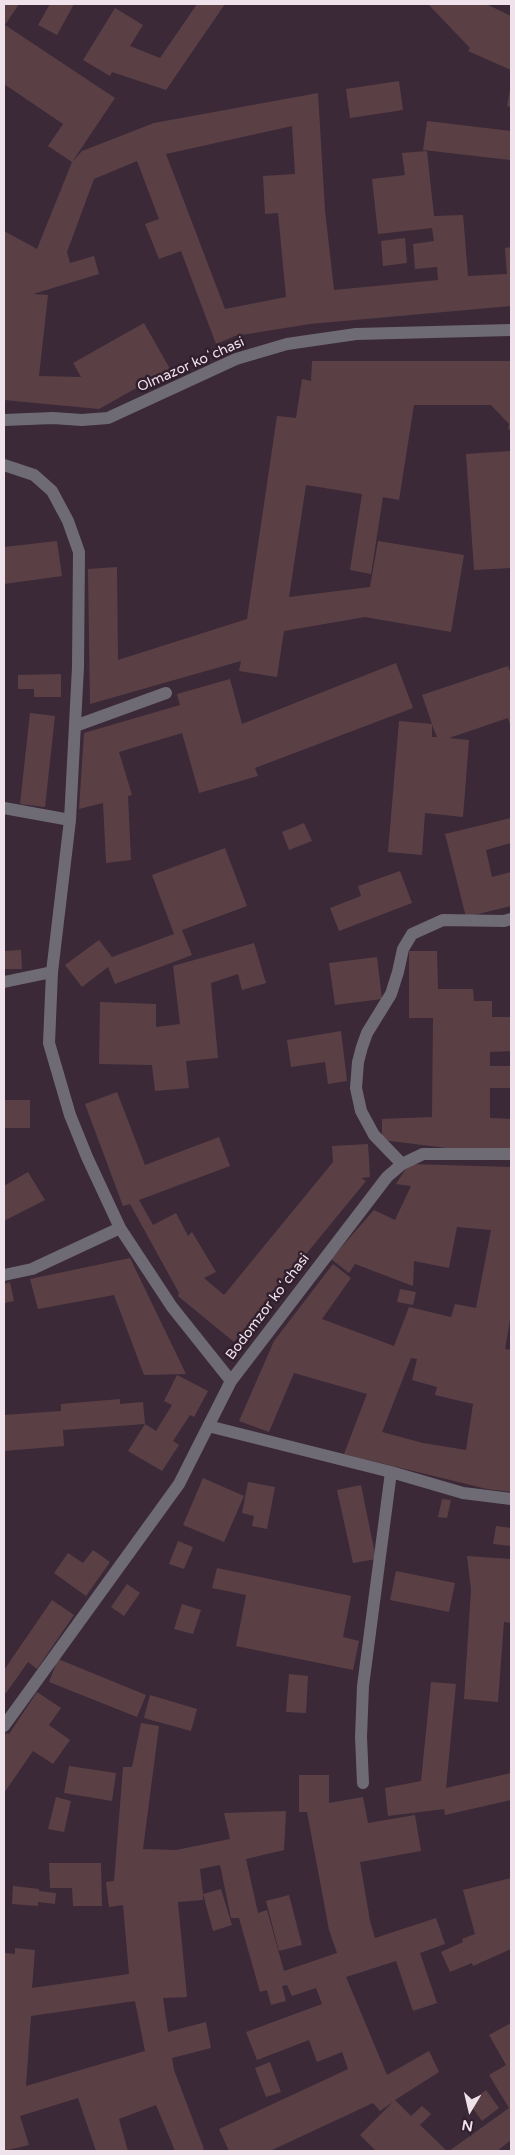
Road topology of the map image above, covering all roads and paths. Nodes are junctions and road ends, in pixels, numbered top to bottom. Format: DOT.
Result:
graph roads {
  1 [pos="511,330"];
  2 [pos="4,420"];
  3 [pos="4,465"];
  4 [pos="166,693"];
  5 [pos="76,726"];
  6 [pos="4,808"];
  7 [pos="70,820"];
  8 [pos="511,919"];
  9 [pos="52,972"];
  10 [pos="4,982"];
  11 [pos="511,1154"];
  12 [pos="402,1164"];
  13 [pos="120,1228"];
  14 [pos="4,1275"];
  15 [pos="231,1381"];
  16 [pos="208,1426"];
  17 [pos="391,1472"];
  18 [pos="511,1499"];
  19 [pos="4,1726"];
  20 [pos="363,1783"];
  1 -- 2 [label="street, Olmazor koʻchasi"];
  3 -- 5 [label="street, Bodomzor koʻchasi"];
  4 -- 5 [label="street"];
  5 -- 7 [label="street, Bodomzor koʻchasi"];
  6 -- 7 [label="street"];
  7 -- 9 [label="street, Bodomzor koʻchasi"];
  8 -- 12 [label="street"];
  9 -- 10 [label="street"];
  9 -- 13 [label="street, Bodomzor koʻchasi"];
  11 -- 12 [label="street, Bodomzor koʻchasi"];
  12 -- 15 [label="street, Bodomzor koʻchasi"];
  13 -- 14 [label="street"];
  13 -- 15 [label="street, Bodomzor koʻchasi"];
  15 -- 16 [label="street"];
  16 -- 17 [label="street"];
  16 -- 19 [label="street"];
  17 -- 18 [label="street"];
  17 -- 20 [label="street"];
}
